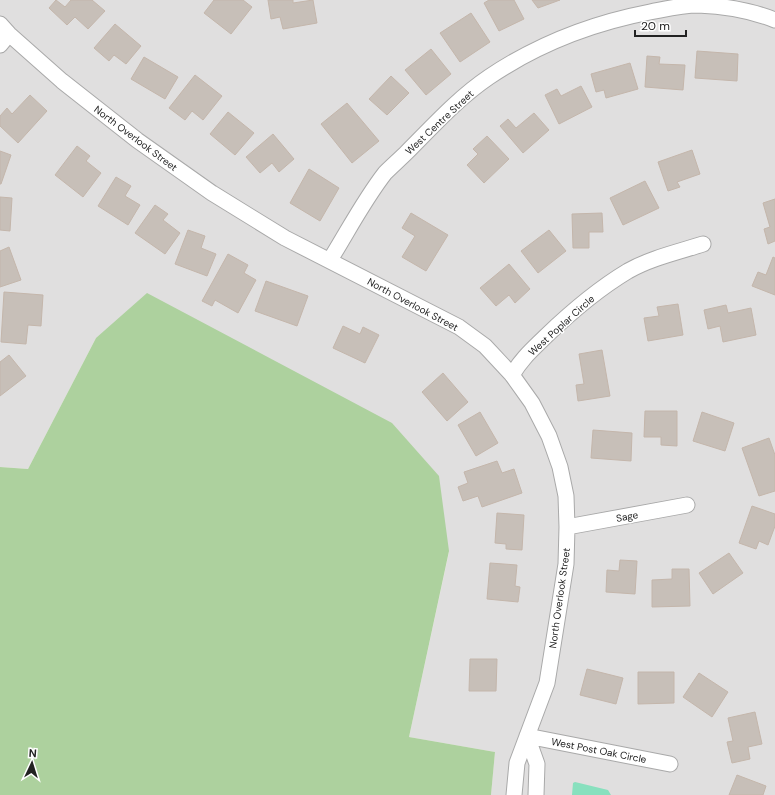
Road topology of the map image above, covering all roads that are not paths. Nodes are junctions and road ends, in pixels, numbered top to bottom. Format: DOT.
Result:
graph roads {
  1 [pos="733,4"];
  2 [pos="775,20"];
  3 [pos="3,34"];
  4 [pos="703,244"];
  5 [pos="330,260"];
  6 [pos="512,375"];
  7 [pos="686,505"];
  8 [pos="568,527"];
  9 [pos="527,736"];
  10 [pos="670,764"];
  11 [pos="514,795"];
  12 [pos="536,795"];
  1 -- 2 [label="street, West Centre Street"];
  1 -- 5 [label="street, West Centre Street"];
  3 -- 5 [label="street, North Overlook Street"];
  4 -- 6 [label="street, West Poplar Circle"];
  5 -- 6 [label="street, North Overlook Street"];
  6 -- 8 [label="street, North Overlook Street"];
  7 -- 8 [label="street, Sage"];
  8 -- 9 [label="street, North Overlook Street"];
  9 -- 10 [label="street, West Post Oak Circle"];
  9 -- 11 [label="street, North Overlook Street"];
  9 -- 12 [label="street"];
}
